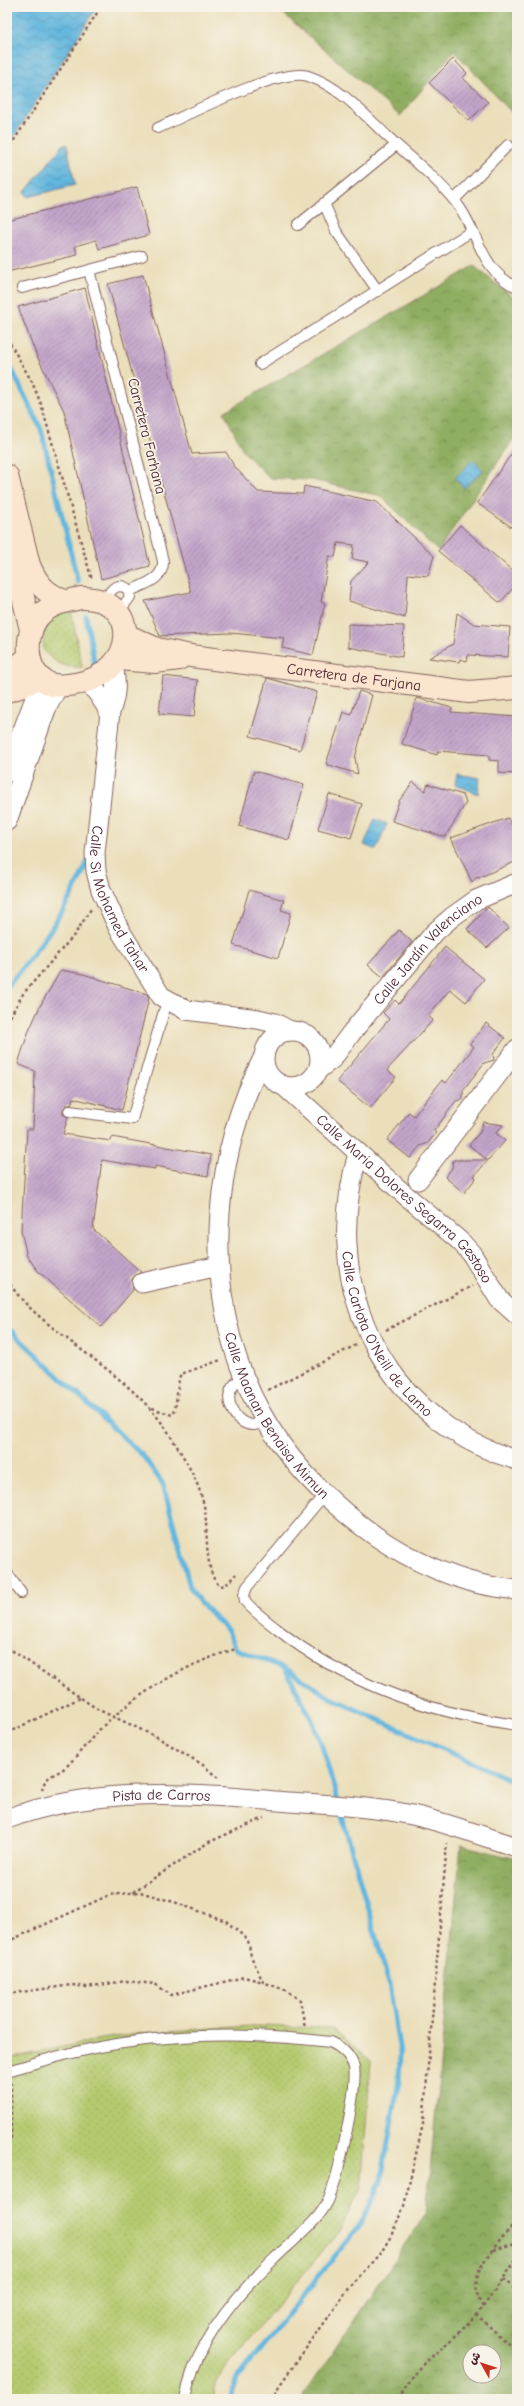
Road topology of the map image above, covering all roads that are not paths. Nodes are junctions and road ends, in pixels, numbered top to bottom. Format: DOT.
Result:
graph roads {
  1 [pos="158,128"];
  2 [pos="396,145"];
  3 [pos="508,145"];
  4 [pos="454,200"];
  5 [pos="324,203"];
  6 [pos="298,225"];
  7 [pos="472,232"];
  8 [pos="142,256"];
  9 [pos="89,270"];
  10 [pos="517,287"];
  11 [pos="22,288"];
  12 [pos="378,290"];
  13 [pos="260,364"];
  14 [pos="7,476"];
  15 [pos="7,532"];
  16 [pos="130,591"];
  17 [pos="64,601"];
  18 [pos="112,607"];
  19 [pos="31,630"];
  20 [pos="126,635"];
  21 [pos="191,656"];
  22 [pos="28,658"];
  23 [pos="116,663"];
  24 [pos="7,674"];
  25 [pos="47,681"];
  26 [pos="87,682"];
  27 [pos="517,688"];
  28 [pos="7,691"];
  29 [pos="110,712"];
  30 [pos="7,772"];
  31 [pos="7,820"];
  32 [pos="517,883"];
  33 [pos="167,1001"];
  34 [pos="241,1018"];
  35 [pos="290,1031"];
  36 [pos="352,1032"];
  37 [pos="314,1040"];
  38 [pos="517,1049"];
  39 [pos="265,1051"];
  40 [pos="319,1069"];
  41 [pos="280,1084"];
  42 [pos="70,1111"];
  43 [pos="238,1121"];
  44 [pos="358,1152"];
  45 [pos="418,1180"];
  46 [pos="219,1266"];
  47 [pos="142,1283"];
  48 [pos="517,1315"];
  49 [pos="244,1377"];
  50 [pos="265,1420"];
  51 [pos="517,1460"];
  52 [pos="324,1495"];
  53 [pos="7,1573"];
  54 [pos="517,1590"];
  55 [pos="22,1593"];
  56 [pos="517,1725"];
  57 [pos="7,1819"];
  58 [pos="517,1847"];
  59 [pos="9,2071"];
  60 [pos="185,2399"];
  1 -- 2 [label="lane"];
  2 -- 4 [label="lane"];
  2 -- 5 [label="lane"];
  3 -- 4 [label="lane"];
  4 -- 7 [label="lane"];
  5 -- 6 [label="lane"];
  5 -- 12 [label="lane"];
  7 -- 10 [label="lane"];
  7 -- 12 [label="lane"];
  8 -- 9 [label="lane"];
  9 -- 11 [label="lane"];
  9 -- 16 [label="lane, Carretera Farhana"];
  12 -- 13 [label="lane"];
  14 -- 17 [label="main road"];
  15 -- 19 [label="main road"];
  16 -- 18 [label="lane"];
  16 -- 18 [label="lane"];
  17 -- 18 [label="main road"];
  17 -- 19 [label="main road"];
  18 -- 20 [label="main road"];
  19 -- 22 [label="main road"];
  20 -- 21 [label="main road, Carretera de Farjana"];
  20 -- 23 [label="main road"];
  21 -- 23 [label="main road, Carretera de Farjana"];
  21 -- 27 [label="main road, Carretera de Farjana"];
  22 -- 24 [label="main road"];
  22 -- 25 [label="main road"];
  23 -- 26 [label="main road"];
  23 -- 29 [label="street, Calle Si Mohamed Tahar"];
  25 -- 26 [label="main road"];
  25 -- 28 [label="main road"];
  25 -- 30 [label="street"];
  25 -- 31 [label="street"];
  26 -- 29 [label="street"];
  29 -- 33 [label="street, Calle Si Mohamed Tahar"];
  32 -- 36 [label="street, Calle Jardín Valenciano"];
  33 -- 34 [label="street, Calle Si Mohamed Tahar"];
  33 -- 42 [label="lane"];
  34 -- 35 [label="street, Calle Si Mohamed Tahar"];
  34 -- 39 [label="street, Calle Si Mohamed Tahar"];
  35 -- 37 [label="street"];
  35 -- 39 [label="street"];
  36 -- 37 [label="street, Calle Jardín Valenciano"];
  36 -- 40 [label="street, Calle Jardín Valenciano"];
  37 -- 40 [label="street"];
  38 -- 45 [label="street"];
  39 -- 41 [label="street"];
  39 -- 43 [label="street, Calle Maanan Benaisa Mimun"];
  40 -- 41 [label="street"];
  41 -- 43 [label="street, Calle Maanan Benaisa Mimun"];
  41 -- 44 [label="street, Calle Maria Dolores Segarra Gestoso"];
  43 -- 46 [label="street, Calle Maanan Benaisa Mimun"];
  44 -- 48 [label="street, Calle Maria Dolores Segarra Gestoso"];
  44 -- 51 [label="street, Calle Carlota O'Neill de Lamo"];
  46 -- 47 [label="street"];
  46 -- 49 [label="street, Calle Maanan Benaisa Mimun"];
  49 -- 50 [label="street, Calle Maanan Benaisa Mimun"];
  49 -- 50 [label="lane"];
  50 -- 52 [label="street, Calle Maanan Benaisa Mimun"];
  52 -- 54 [label="street, Calle Maanan Benaisa Mimun"];
  52 -- 56 [label="lane"];
  53 -- 55 [label="lane"];
  57 -- 58 [label="street, Pista de Carros"];
  59 -- 60 [label="lane"];
}
